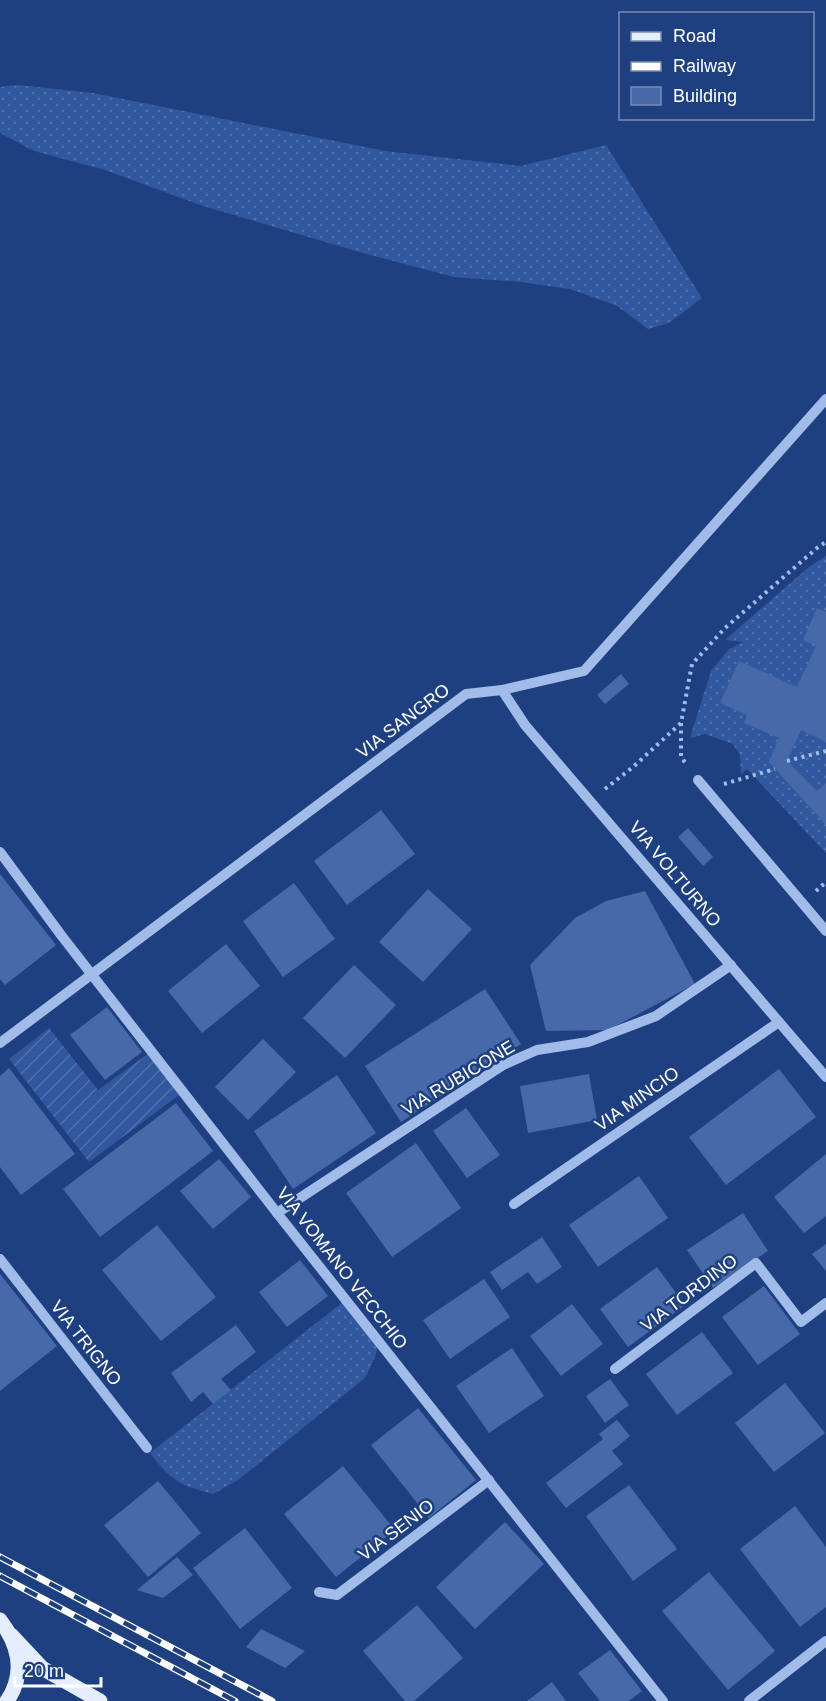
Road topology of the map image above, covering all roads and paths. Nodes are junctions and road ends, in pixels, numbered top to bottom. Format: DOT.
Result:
graph roads {
  1 [pos="826,399"];
  2 [pos="826,542"];
  3 [pos="502,690"];
  4 [pos="681,723"];
  5 [pos="826,751"];
  6 [pos="787,761"];
  7 [pos="775,769"];
  8 [pos="698,780"];
  9 [pos="709,794"];
  10 [pos="590,801"];
  11 [pos="0,852"];
  12 [pos="826,931"];
  13 [pos="731,965"];
  14 [pos="93,975"];
  15 [pos="779,1022"];
  16 [pos="0,1044"];
  17 [pos="826,1077"];
  18 [pos="514,1204"];
  19 [pos="277,1213"];
  20 [pos="0,1259"];
  21 [pos="826,1303"];
  22 [pos="615,1369"];
  23 [pos="147,1448"];
  24 [pos="489,1480"];
  25 [pos="319,1592"];
  26 [pos="0,1620"];
  27 [pos="11,1635"];
  28 [pos="826,1641"];
  29 [pos="7,1701"];
  30 [pos="100,1701"];
  31 [pos="663,1701"];
  32 [pos="748,1701"];
  1 -- 3 [label="street, VIA SANGRO"];
  2 -- 4 [label="path"];
  3 -- 10 [label="street, VIA VOLTURNO"];
  3 -- 14 [label="street, VIA SANGRO"];
  4 -- 8 [label="path"];
  4 -- 10 [label="path"];
  5 -- 6 [label="path"];
  7 -- 9 [label="path"];
  8 -- 9 [label="street"];
  9 -- 12 [label="street"];
  10 -- 13 [label="street, VIA VOLTURNO"];
  11 -- 14 [label="street, VIA VOMANO VECCHIO"];
  13 -- 15 [label="street, VIA VOLTURNO"];
  13 -- 19 [label="street, VIA RUBICONE"];
  14 -- 16 [label="street, VIA SANGRO"];
  14 -- 19 [label="street, VIA VOMANO VECCHIO"];
  15 -- 17 [label="street, VIA VOLTURNO"];
  15 -- 18 [label="street, VIA MINCIO"];
  19 -- 24 [label="street, VIA VOMANO VECCHIO"];
  20 -- 23 [label="street, VIA TRIGNO"];
  21 -- 22 [label="street, VIA TORDINO"];
  24 -- 25 [label="street, VIA SENIO"];
  24 -- 31 [label="street, VIA VOMANO VECCHIO"];
  26 -- 27 [label="main road"];
  27 -- 29 [label="main road"];
  27 -- 30 [label="main road"];
  28 -- 32 [label="street"];
}
